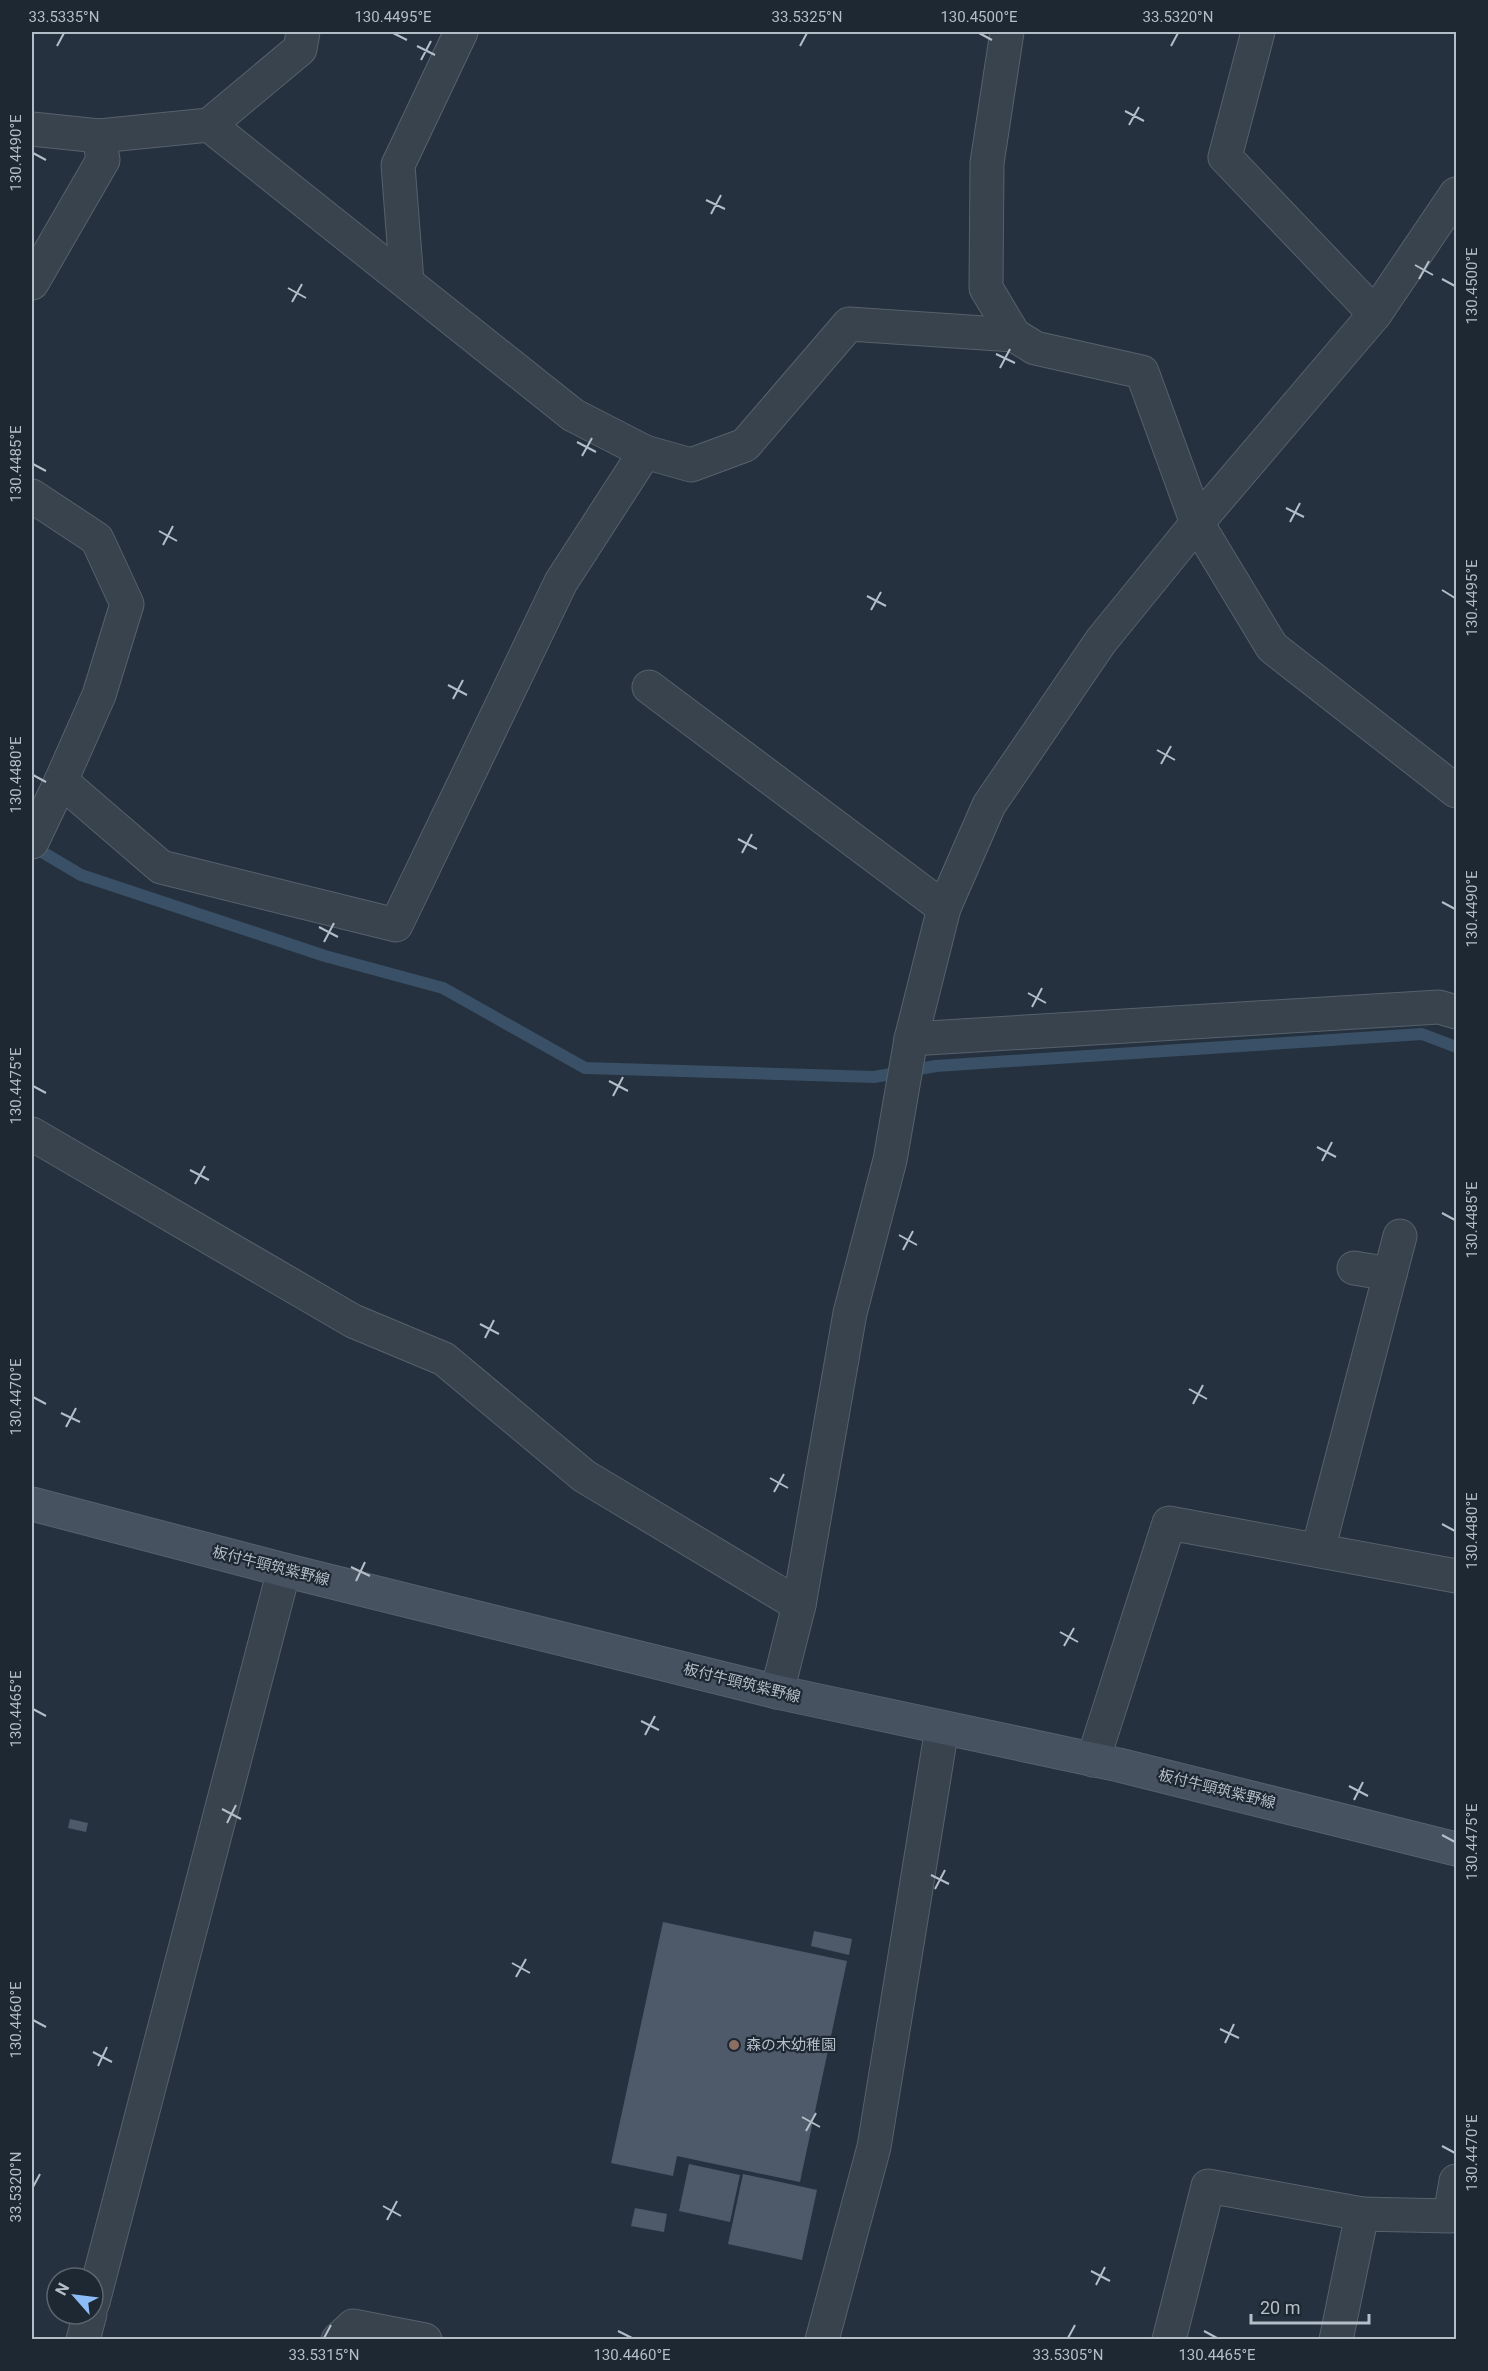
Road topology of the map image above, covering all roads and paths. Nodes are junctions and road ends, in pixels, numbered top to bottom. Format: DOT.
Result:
graph roads {
  1 [pos="303,32"];
  2 [pos="461,32"];
  3 [pos="1007,32"];
  4 [pos="1258,32"];
  5 [pos="209,125"];
  6 [pos="32,129"];
  7 [pos="99,136"];
  8 [pos="1456,194"];
  9 [pos="407,282"];
  10 [pos="32,283"];
  11 [pos="1375,314"];
  12 [pos="1014,335"];
  13 [pos="645,452"];
  14 [pos="32,496"];
  15 [pos="1197,523"];
  16 [pos="649,687"];
  17 [pos="56,791"];
  18 [pos="1456,791"];
  19 [pos="32,842"];
  20 [pos="944,908"];
  21 [pos="1456,1012"];
  22 [pos="911,1038"];
  23 [pos="32,1134"];
  24 [pos="1400,1236"];
  25 [pos="1354,1268"];
  26 [pos="1390,1274"];
  27 [pos="32,1504"];
  28 [pos="1318,1550"];
  29 [pos="284,1570"];
  30 [pos="1456,1576"];
  31 [pos="799,1605"];
  32 [pos="777,1692"];
  33 [pos="942,1728"];
  34 [pos="1094,1760"];
  35 [pos="1456,1849"];
  36 [pos="1456,2181"];
  37 [pos="1362,2214"];
  38 [pos="102,2266"];
  39 [pos="338,2340"];
  40 [pos="425,2340"];
  41 [pos="822,2340"];
  42 [pos="1169,2340"];
  43 [pos="1336,2340"];
  1 -- 5 [label="street"];
  2 -- 9 [label="street"];
  3 -- 12 [label="street"];
  4 -- 11 [label="street"];
  5 -- 7 [label="street"];
  5 -- 9 [label="street"];
  6 -- 7 [label="street"];
  7 -- 10 [label="street"];
  8 -- 11 [label="street"];
  9 -- 13 [label="street"];
  11 -- 15 [label="street"];
  12 -- 13 [label="street"];
  12 -- 15 [label="street"];
  13 -- 17 [label="street"];
  14 -- 17 [label="street"];
  15 -- 18 [label="street"];
  15 -- 20 [label="street"];
  16 -- 20 [label="street"];
  17 -- 19 [label="street"];
  20 -- 22 [label="street"];
  21 -- 22 [label="street"];
  22 -- 31 [label="street"];
  23 -- 31 [label="street"];
  24 -- 26 [label="street"];
  25 -- 26 [label="street"];
  26 -- 28 [label="street"];
  27 -- 29 [label="main road, 板付牛頸筑紫野線"];
  28 -- 30 [label="street"];
  28 -- 34 [label="street"];
  29 -- 32 [label="main road, 板付牛頸筑紫野線"];
  29 -- 38 [label="street"];
  31 -- 32 [label="street"];
  32 -- 33 [label="main road, 板付牛頸筑紫野線"];
  33 -- 34 [label="main road, 板付牛頸筑紫野線"];
  33 -- 41 [label="street"];
  34 -- 35 [label="main road, 板付牛頸筑紫野線"];
  36 -- 37 [label="street"];
  37 -- 42 [label="street"];
  37 -- 43 [label="street"];
  39 -- 40 [label="street"];
}
